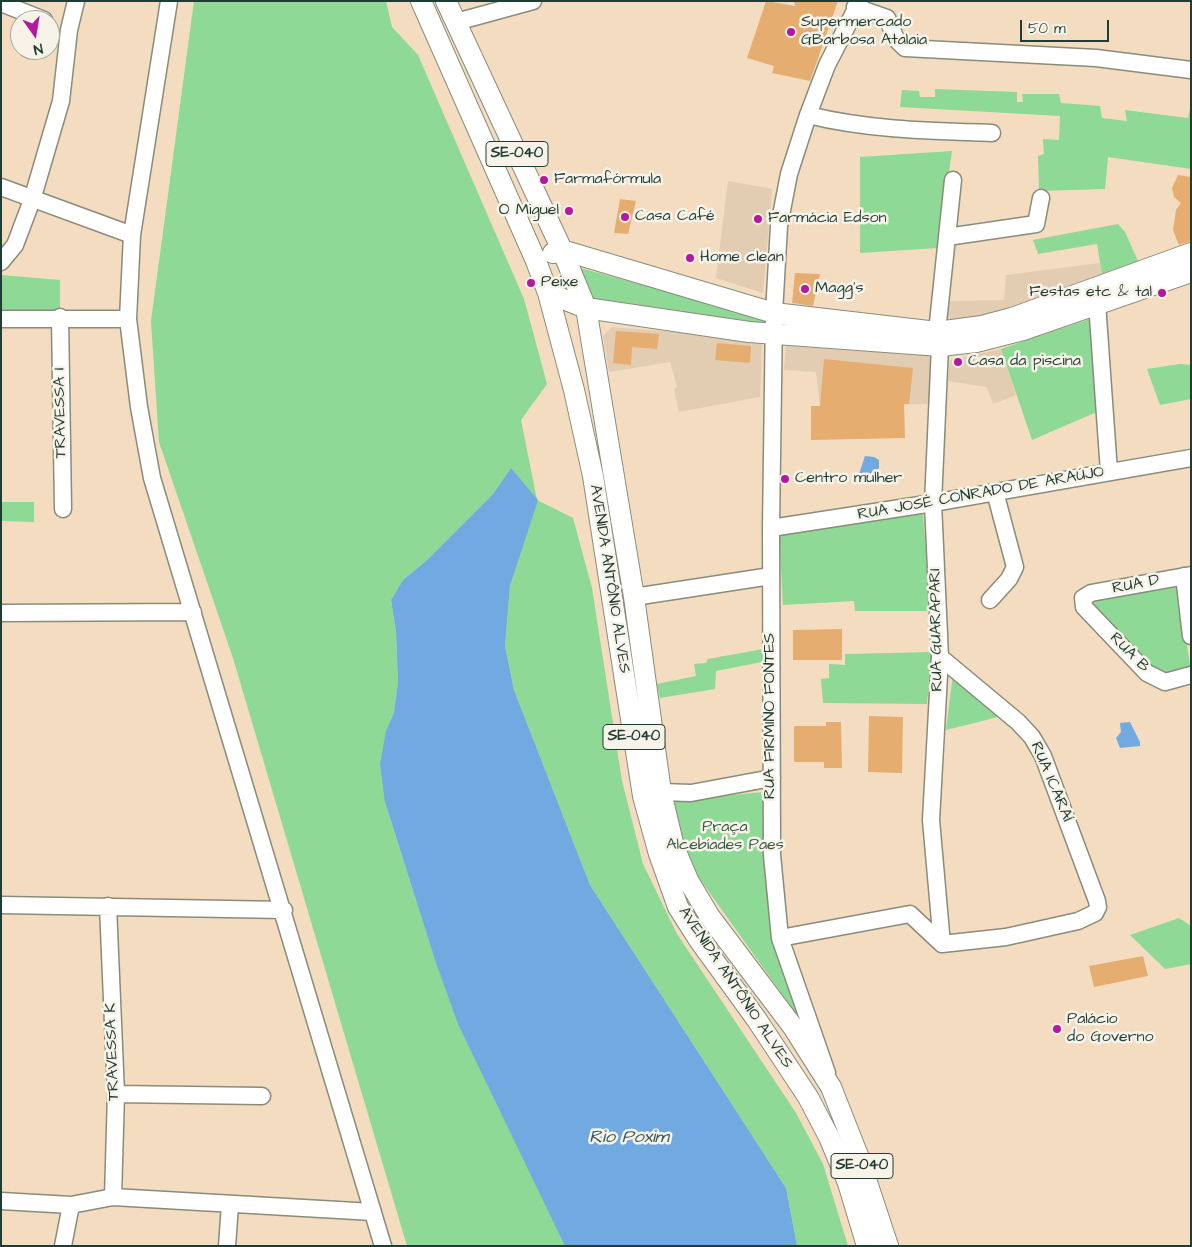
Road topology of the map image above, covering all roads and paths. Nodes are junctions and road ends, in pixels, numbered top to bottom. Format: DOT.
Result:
graph roads {
  1 [pos="76,1"];
  2 [pos="169,1"];
  3 [pos="420,1"];
  4 [pos="446,1"];
  5 [pos="533,1"];
  6 [pos="1,3"];
  7 [pos="858,4"];
  8 [pos="19,10"];
  9 [pos="456,22"];
  10 [pos="60,27"];
  11 [pos="69,30"];
  12 [pos="1191,70"];
  13 [pos="808,115"];
  14 [pos="992,133"];
  15 [pos="953,180"];
  16 [pos="1,187"];
  17 [pos="1041,198"];
  18 [pos="32,200"];
  19 [pos="132,235"];
  20 [pos="947,237"];
  21 [pos="562,250"];
  22 [pos="1191,253"];
  23 [pos="1,262"];
  24 [pos="538,265"];
  25 [pos="1191,272"];
  26 [pos="1181,279"];
  27 [pos="548,293"];
  28 [pos="1097,303"];
  29 [pos="586,308"];
  30 [pos="774,313"];
  31 [pos="60,317"];
  32 [pos="1,318"];
  33 [pos="128,319"];
  34 [pos="774,335"];
  35 [pos="938,339"];
  36 [pos="1191,458"];
  37 [pos="1109,472"];
  38 [pos="994,492"];
  39 [pos="933,503"];
  40 [pos="63,509"];
  41 [pos="771,528"];
  42 [pos="1187,575"];
  43 [pos="771,576"];
  44 [pos="634,597"];
  45 [pos="1083,598"];
  46 [pos="990,600"];
  47 [pos="193,612"];
  48 [pos="1,614"];
  49 [pos="1191,636"];
  50 [pos="940,657"];
  51 [pos="1191,675"];
  52 [pos="772,778"];
  53 [pos="661,792"];
  54 [pos="937,904"];
  55 [pos="1,905"];
  56 [pos="108,906"];
  57 [pos="284,910"];
  58 [pos="910,914"];
  59 [pos="780,938"];
  60 [pos="942,944"];
  61 [pos="831,1087"];
  62 [pos="116,1094"];
  63 [pos="262,1096"];
  64 [pos="113,1197"];
  65 [pos="1,1201"];
  66 [pos="71,1205"];
  67 [pos="230,1206"];
  68 [pos="373,1212"];
  69 [pos="64,1246"];
  70 [pos="227,1246"];
  71 [pos="383,1246"];
  72 [pos="868,1246"];
  73 [pos="888,1246"];
  1 -- 11 [label="street"];
  2 -- 19 [label="street"];
  3 -- 24 [label="main road, AVENIDA ANTÔNIO ALVES / SE-040"];
  4 -- 9 [label="main road, AVENIDA ANTÔNIO ALVES / SE-040"];
  5 -- 9 [label="street"];
  6 -- 8 [label="street"];
  7 -- 12 [label="street"];
  7 -- 13 [label="street, RUA FIRMINO FONTES"];
  9 -- 21 [label="main road, AVENIDA ANTÔNIO ALVES / SE-040"];
  10 -- 11 [label="street"];
  11 -- 18 [label="street"];
  13 -- 14 [label="street"];
  13 -- 30 [label="street, RUA FIRMINO FONTES"];
  15 -- 20 [label="street, RUA GUARAPARI"];
  16 -- 18 [label="street"];
  17 -- 20 [label="street"];
  18 -- 19 [label="street"];
  18 -- 23 [label="street"];
  19 -- 33 [label="street"];
  20 -- 35 [label="street, RUA GUARAPARI"];
  21 -- 24 [label="main road"];
  21 -- 29 [label="main road, AVENIDA ANTÔNIO ALVES / SE-040"];
  21 -- 30 [label="main road"];
  22 -- 35 [label="main road"];
  24 -- 27 [label="main road, AVENIDA ANTÔNIO ALVES / SE-040"];
  25 -- 26 [label="main road"];
  26 -- 28 [label="main road"];
  27 -- 29 [label="main road"];
  27 -- 72 [label="main road, AVENIDA ANTÔNIO ALVES / SE-040"];
  28 -- 35 [label="main road"];
  28 -- 37 [label="street"];
  29 -- 34 [label="main road"];
  29 -- 44 [label="main road, AVENIDA ANTÔNIO ALVES / SE-040"];
  30 -- 34 [label="street, RUA FIRMINO FONTES"];
  30 -- 35 [label="main road"];
  31 -- 32 [label="street"];
  31 -- 33 [label="street"];
  31 -- 40 [label="street, TRAVESSA I"];
  33 -- 47 [label="street"];
  34 -- 35 [label="main road"];
  34 -- 41 [label="street, RUA FIRMINO FONTES"];
  35 -- 39 [label="street, RUA GUARAPARI"];
  36 -- 37 [label="street, RUA JOSÉ CONRADO DE ARAÚJO"];
  37 -- 38 [label="street, RUA JOSÉ CONRADO DE ARAÚJO"];
  38 -- 39 [label="street, RUA JOSÉ CONRADO DE ARAÚJO"];
  38 -- 46 [label="street"];
  39 -- 41 [label="street, RUA JOSÉ CONRADO DE ARAÚJO"];
  39 -- 50 [label="street, RUA GUARAPARI"];
  41 -- 43 [label="street, RUA FIRMINO FONTES"];
  42 -- 45 [label="street, RUA D"];
  42 -- 49 [label="street"];
  43 -- 44 [label="street"];
  43 -- 52 [label="street, RUA FIRMINO FONTES"];
  44 -- 53 [label="main road, AVENIDA ANTÔNIO ALVES / SE-040"];
  45 -- 51 [label="street, RUA B"];
  47 -- 48 [label="street"];
  47 -- 57 [label="street"];
  50 -- 54 [label="street, RUA GUARAPARI"];
  50 -- 60 [label="street, RUA ICARAÍ"];
  52 -- 53 [label="street"];
  52 -- 59 [label="street, RUA FIRMINO FONTES"];
  53 -- 61 [label="main road, AVENIDA ANTÔNIO ALVES / SE-040"];
  54 -- 58 [label="street"];
  54 -- 60 [label="street, RUA GUARAPARI"];
  55 -- 56 [label="street"];
  56 -- 57 [label="street"];
  56 -- 62 [label="street, TRAVESSA K"];
  57 -- 68 [label="street"];
  58 -- 59 [label="street"];
  58 -- 60 [label="street"];
  59 -- 61 [label="street, RUA FIRMINO FONTES"];
  61 -- 73 [label="main road, SE-040"];
  62 -- 63 [label="street"];
  62 -- 64 [label="street, TRAVESSA K"];
  64 -- 66 [label="street"];
  64 -- 67 [label="street"];
  65 -- 66 [label="street"];
  66 -- 69 [label="street"];
  67 -- 68 [label="street"];
  67 -- 70 [label="street"];
  68 -- 71 [label="street"];
}
